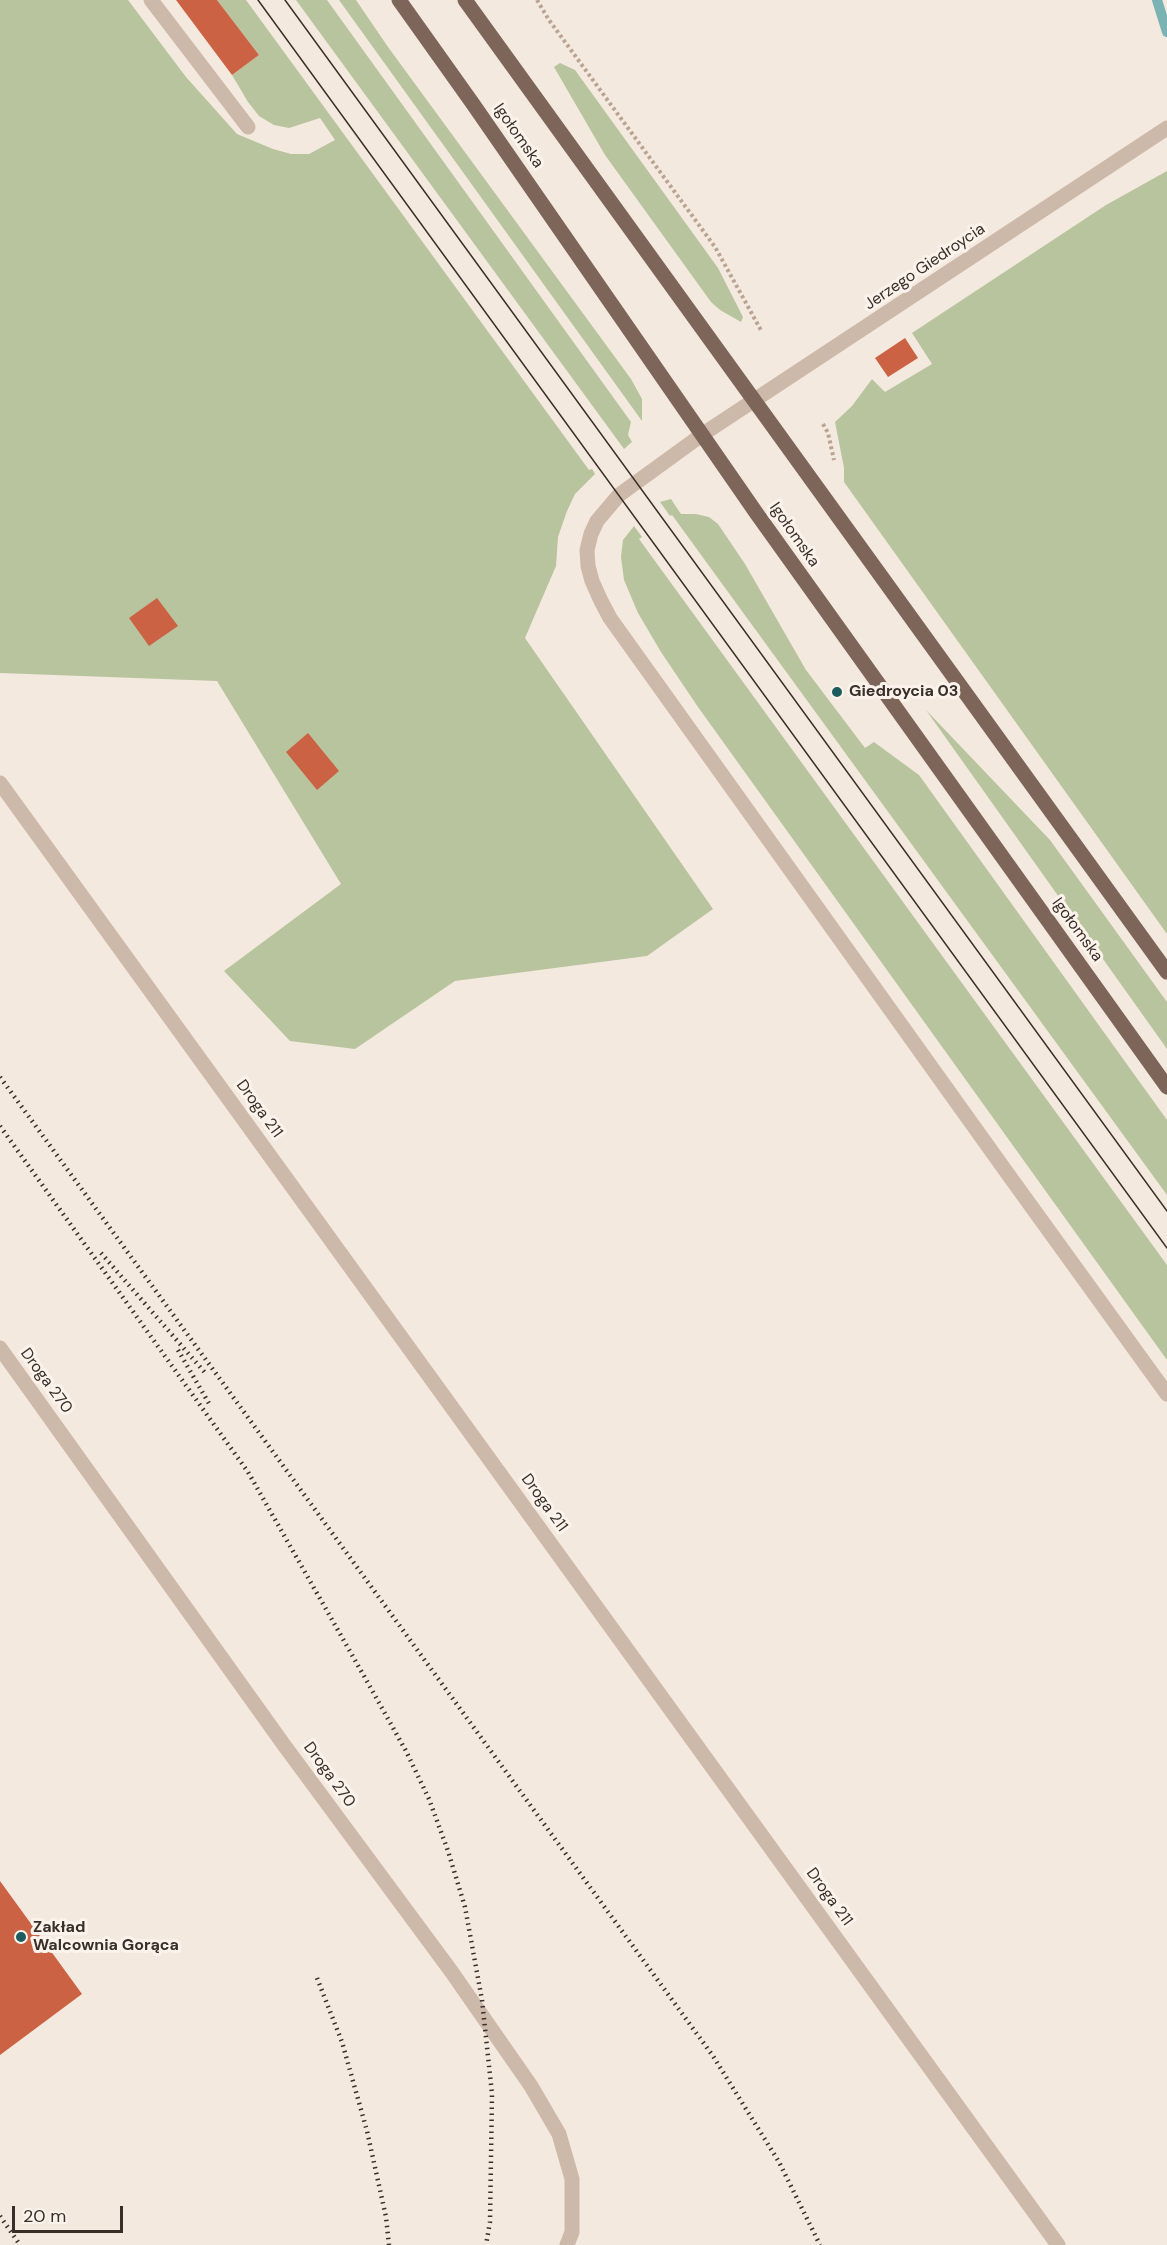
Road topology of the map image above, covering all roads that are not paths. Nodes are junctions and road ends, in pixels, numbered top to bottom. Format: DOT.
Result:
graph roads {
  1 [pos="151,0"];
  2 [pos="399,0"];
  3 [pos="465,0"];
  4 [pos="248,127"];
  5 [pos="1167,128"];
  6 [pos="754,401"];
  7 [pos="703,434"];
  8 [pos="0,783"];
  9 [pos="1167,972"];
  10 [pos="1167,1087"];
  11 [pos="0,1348"];
  12 [pos="1167,1394"];
  13 [pos="567,2245"];
  14 [pos="1058,2245"];
  1 -- 4 [label="street"];
  2 -- 7 [label="main road, Igołomska"];
  3 -- 6 [label="main road"];
  5 -- 6 [label="street, Jerzego Giedroycia"];
  6 -- 7 [label="street, Jerzego Giedroycia"];
  6 -- 9 [label="main road"];
  7 -- 10 [label="main road, Igołomska"];
  7 -- 12 [label="street, Jerzego Giedroycia"];
  8 -- 14 [label="street, Droga 211"];
  11 -- 13 [label="street, Droga 270"];
}
